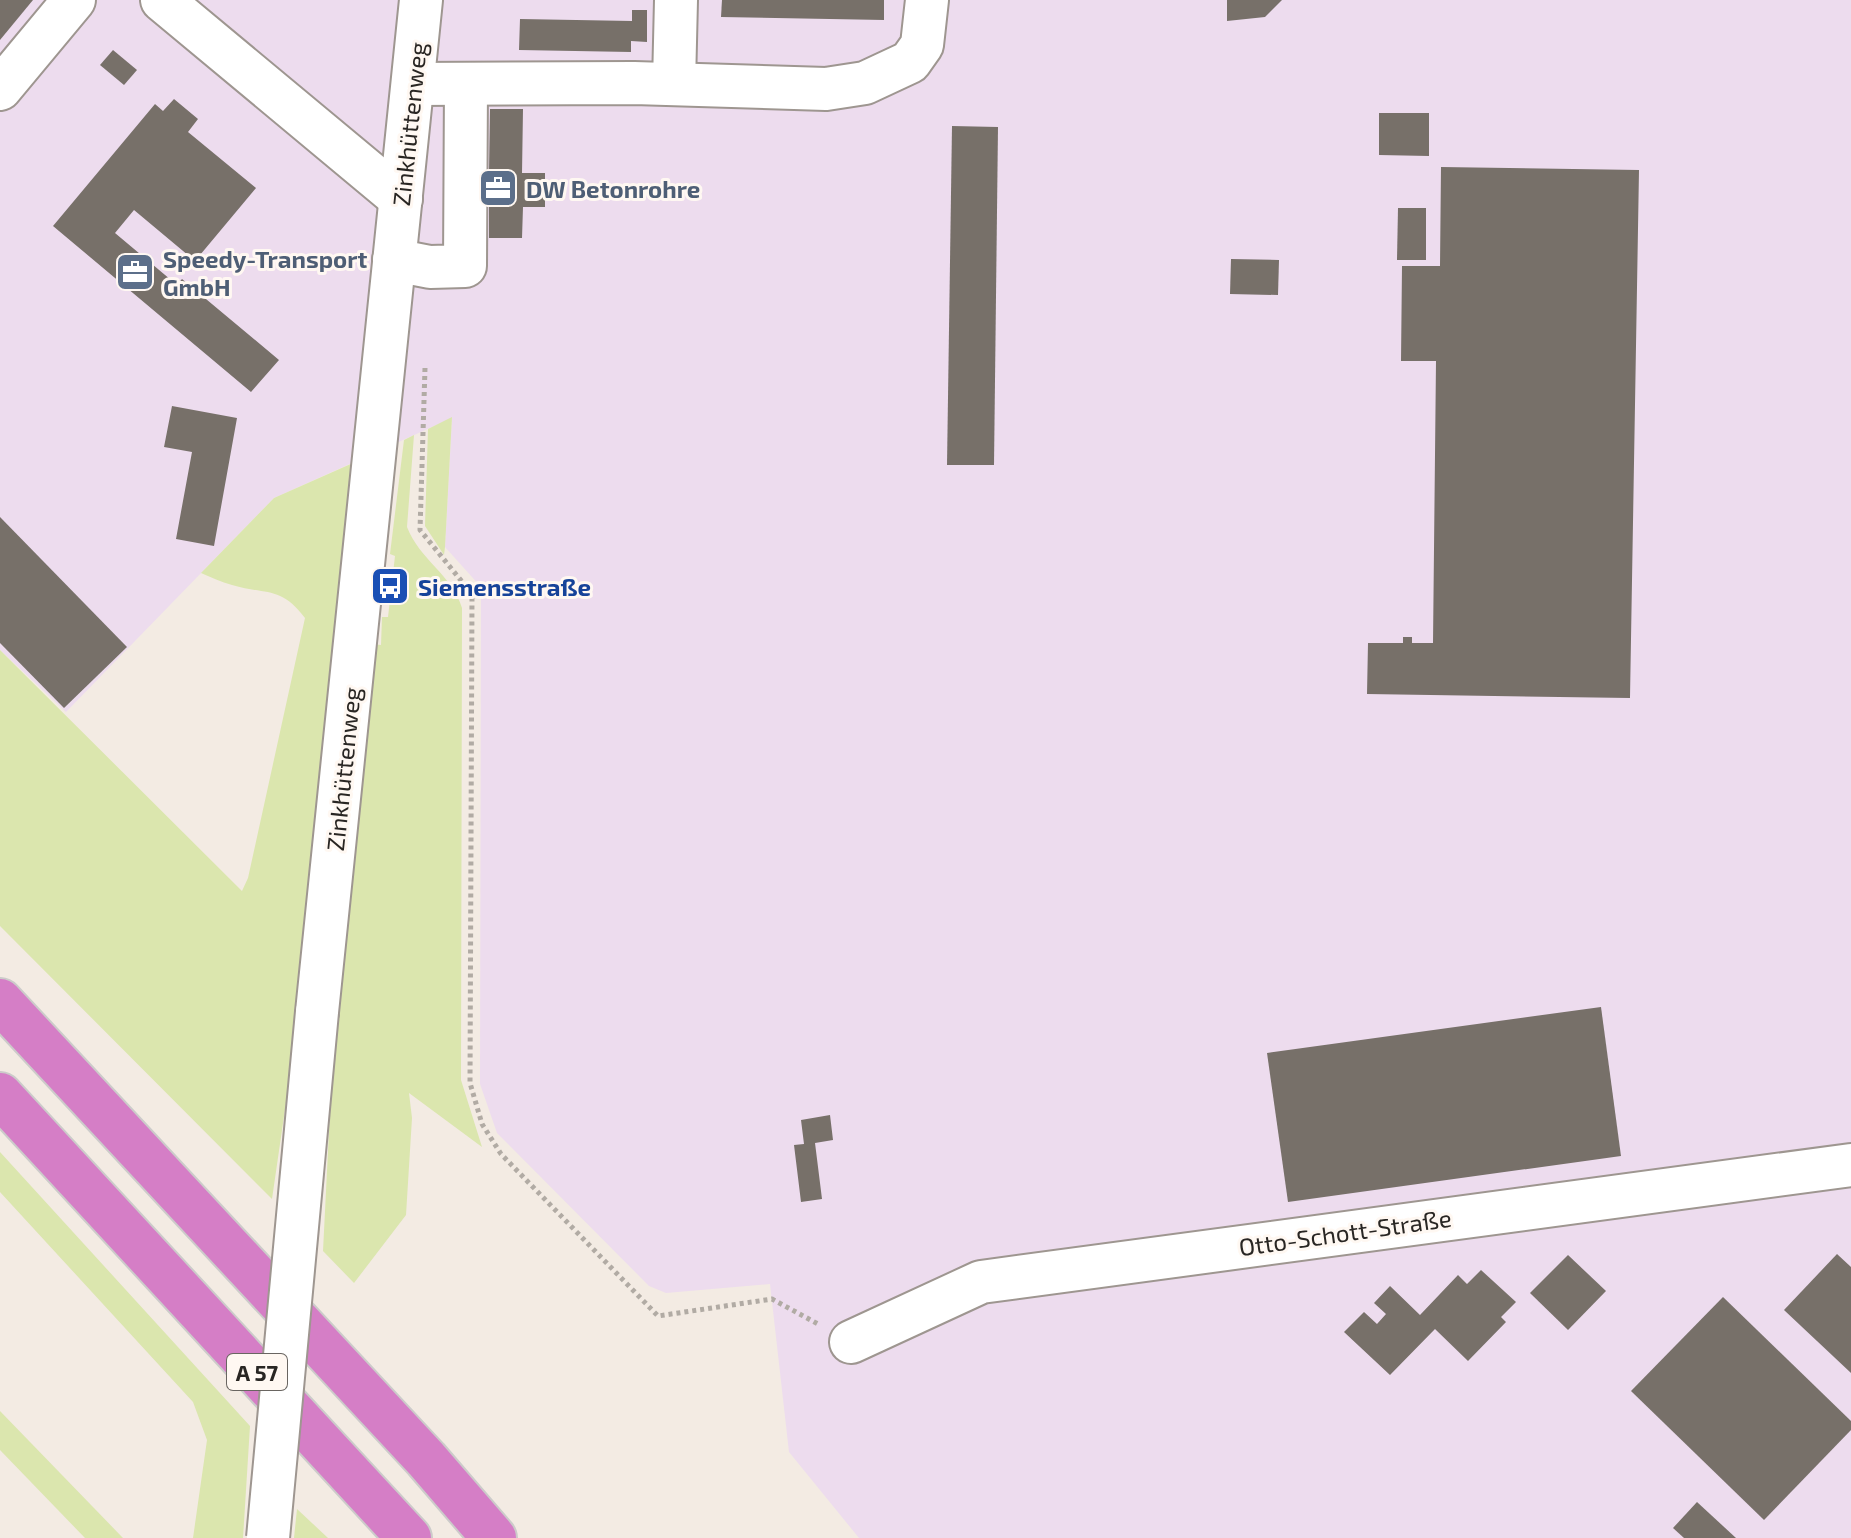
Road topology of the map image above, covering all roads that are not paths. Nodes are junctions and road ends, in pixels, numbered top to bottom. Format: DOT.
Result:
graph roads {
  1 [pos="74,0"];
  2 [pos="162,0"];
  3 [pos="421,0"];
  4 [pos="676,0"];
  5 [pos="927,0"];
  6 [pos="414,84"];
  7 [pos="466,84"];
  8 [pos="674,84"];
  9 [pos="0,89"];
  10 [pos="401,199"];
  11 [pos="394,260"];
  12 [pos="0,1001"];
  13 [pos="0,1095"];
  14 [pos="1851,1165"];
  15 [pos="851,1342"];
  16 [pos="268,1538"];
  17 [pos="409,1538"];
  18 [pos="494,1538"];
  1 -- 9 [label="street"];
  2 -- 10 [label="street"];
  3 -- 6 [label="street, Zinkhüttenweg"];
  4 -- 8 [label="street"];
  5 -- 8 [label="street"];
  6 -- 7 [label="street"];
  6 -- 10 [label="street, Zinkhüttenweg"];
  7 -- 8 [label="street"];
  7 -- 11 [label="street"];
  10 -- 11 [label="street, Zinkhüttenweg"];
  11 -- 16 [label="street, Zinkhüttenweg, bridge"];
  12 -- 18 [label="highway, A 57"];
  13 -- 17 [label="highway, A 57"];
  14 -- 15 [label="street, Otto-Schott-Straße"];
}
